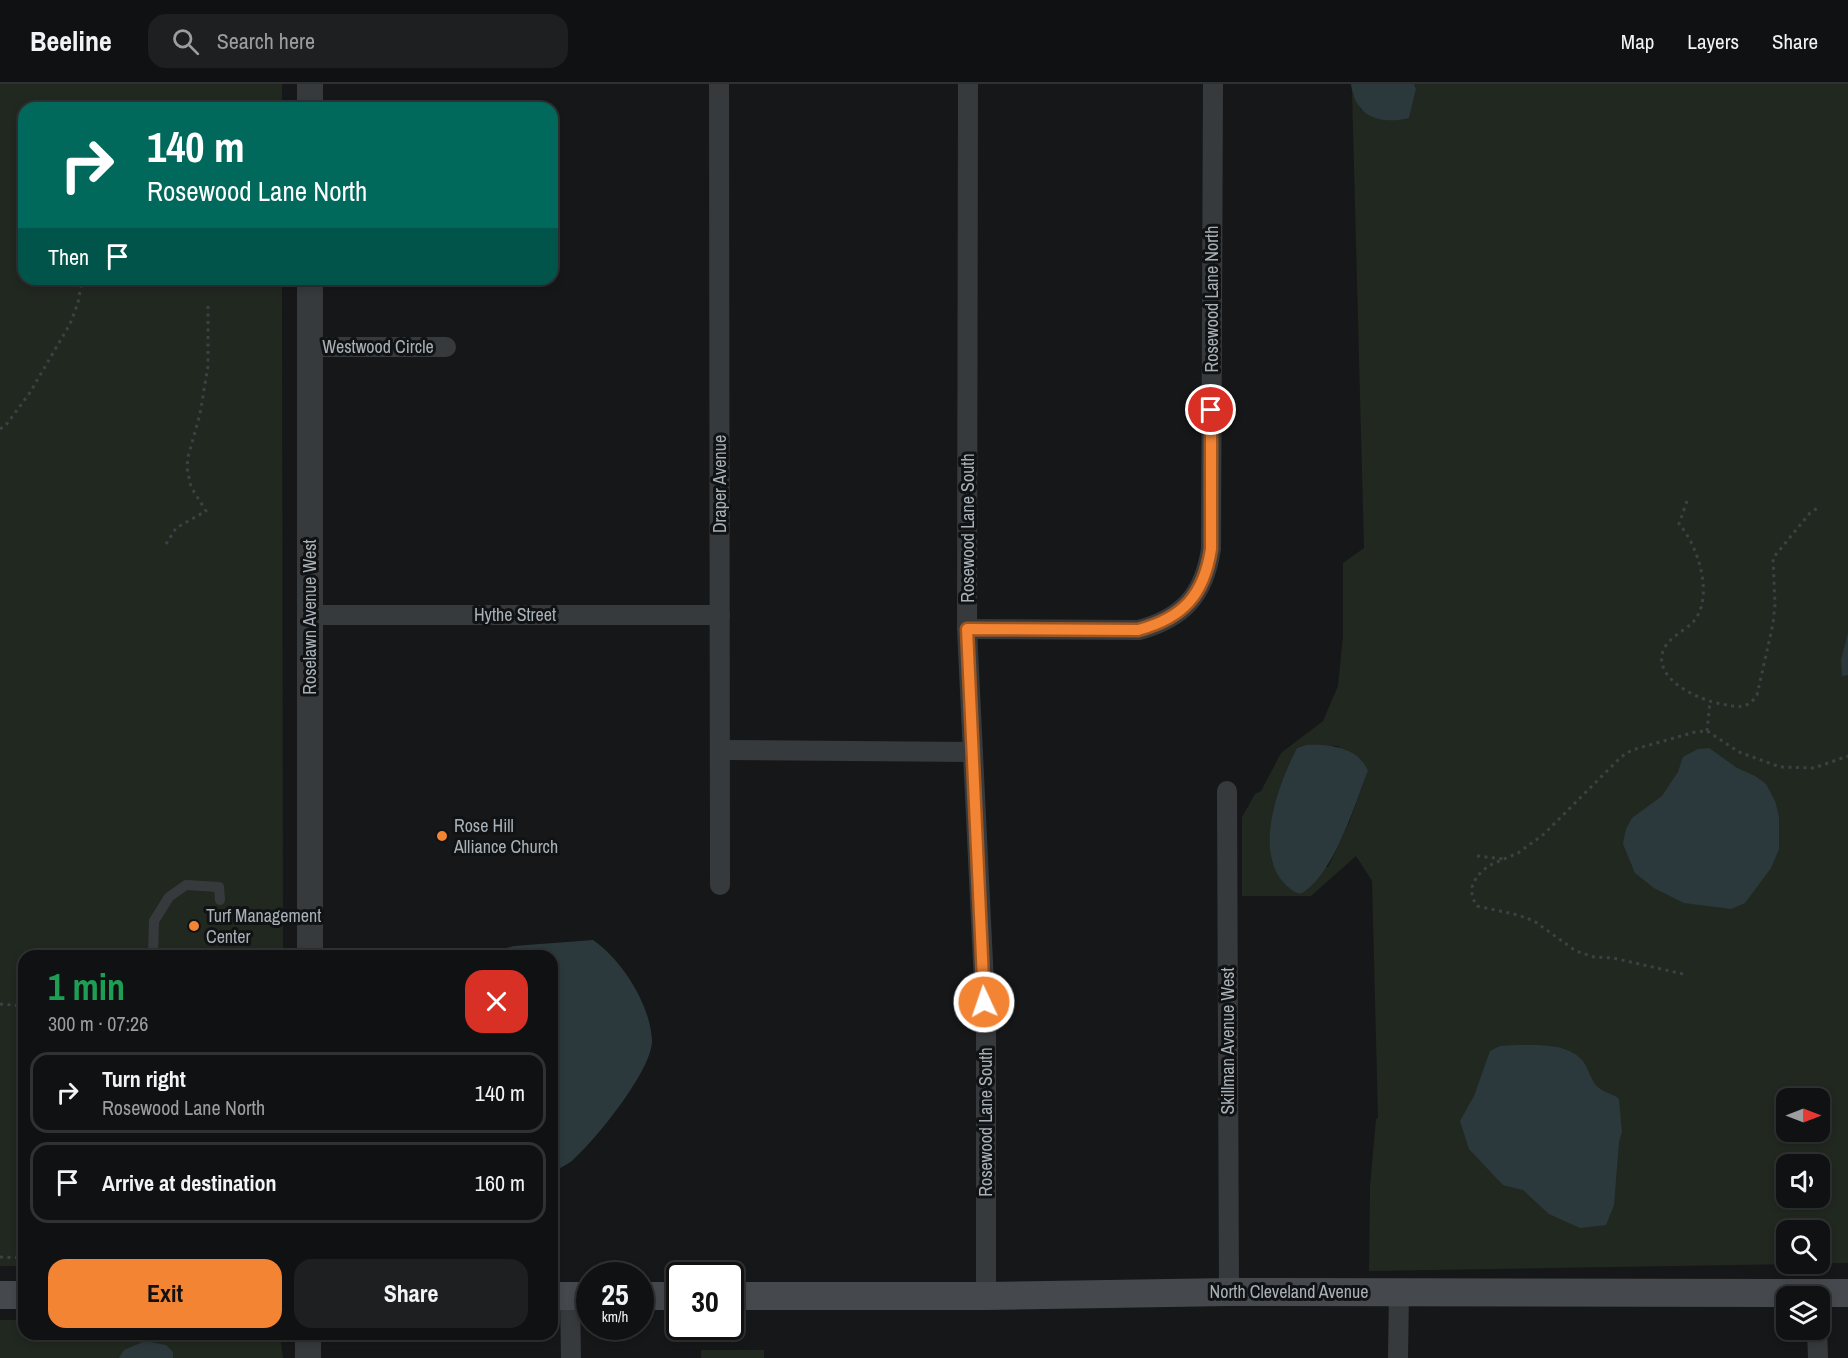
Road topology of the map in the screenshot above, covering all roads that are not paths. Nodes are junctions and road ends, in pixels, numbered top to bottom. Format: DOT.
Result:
graph roads {
  1 [pos="310,84"];
  2 [pos="719,84"];
  3 [pos="968,84"];
  4 [pos="1213,84"];
  5 [pos="310,102"];
  6 [pos="310,285"];
  7 [pos="310,347"];
  8 [pos="446,347"];
  9 [pos="310,615"];
  10 [pos="720,615"];
  11 [pos="967,629"];
  12 [pos="720,750"];
  13 [pos="973,752"];
  14 [pos="1227,791"];
  15 [pos="720,885"];
  16 [pos="220,900"];
  17 [pos="153,950"];
  18 [pos="310,950"];
  19 [pos="1399,1291"];
  20 [pos="1229,1292"];
  21 [pos="1848,1293"];
  22 [pos="0,1294"];
  23 [pos="18,1294"];
  24 [pos="1830,1294"];
  25 [pos="1776,1295"];
  26 [pos="571,1296"];
  27 [pos="744,1296"];
  28 [pos="986,1296"];
  29 [pos="308,1340"];
  30 [pos="1817,1340"];
  31 [pos="308,1358"];
  32 [pos="571,1358"];
  33 [pos="1398,1358"];
  34 [pos="1818,1358"];
  1 -- 5 [label="street"];
  2 -- 10 [label="street, Draper Avenue"];
  3 -- 11 [label="street, Rosewood Lane South"];
  4 -- 11 [label="street, Rosewood Lane North"];
  6 -- 7 [label="street, Roselawn Avenue West"];
  7 -- 8 [label="street, Westwood Circle"];
  7 -- 9 [label="street, Roselawn Avenue West"];
  9 -- 10 [label="street, Hythe Street"];
  9 -- 18 [label="street, Roselawn Avenue West"];
  10 -- 12 [label="street, Draper Avenue"];
  11 -- 13 [label="street, Rosewood Lane South"];
  12 -- 13 [label="street"];
  12 -- 15 [label="street, Draper Avenue"];
  13 -- 28 [label="street, Rosewood Lane South"];
  14 -- 20 [label="street, Skillman Avenue West"];
  16 -- 17 [label="lane"];
  19 -- 20 [label="main road, North Cleveland Avenue"];
  19 -- 25 [label="main road, North Cleveland Avenue"];
  19 -- 33 [label="street"];
  20 -- 28 [label="main road, North Cleveland Avenue"];
  21 -- 24 [label="main road, North Cleveland Avenue"];
  22 -- 23 [label="main road"];
  26 -- 32 [label="street"];
  27 -- 28 [label="main road, North Cleveland Avenue"];
  29 -- 31 [label="street"];
  30 -- 34 [label="street"];
}
